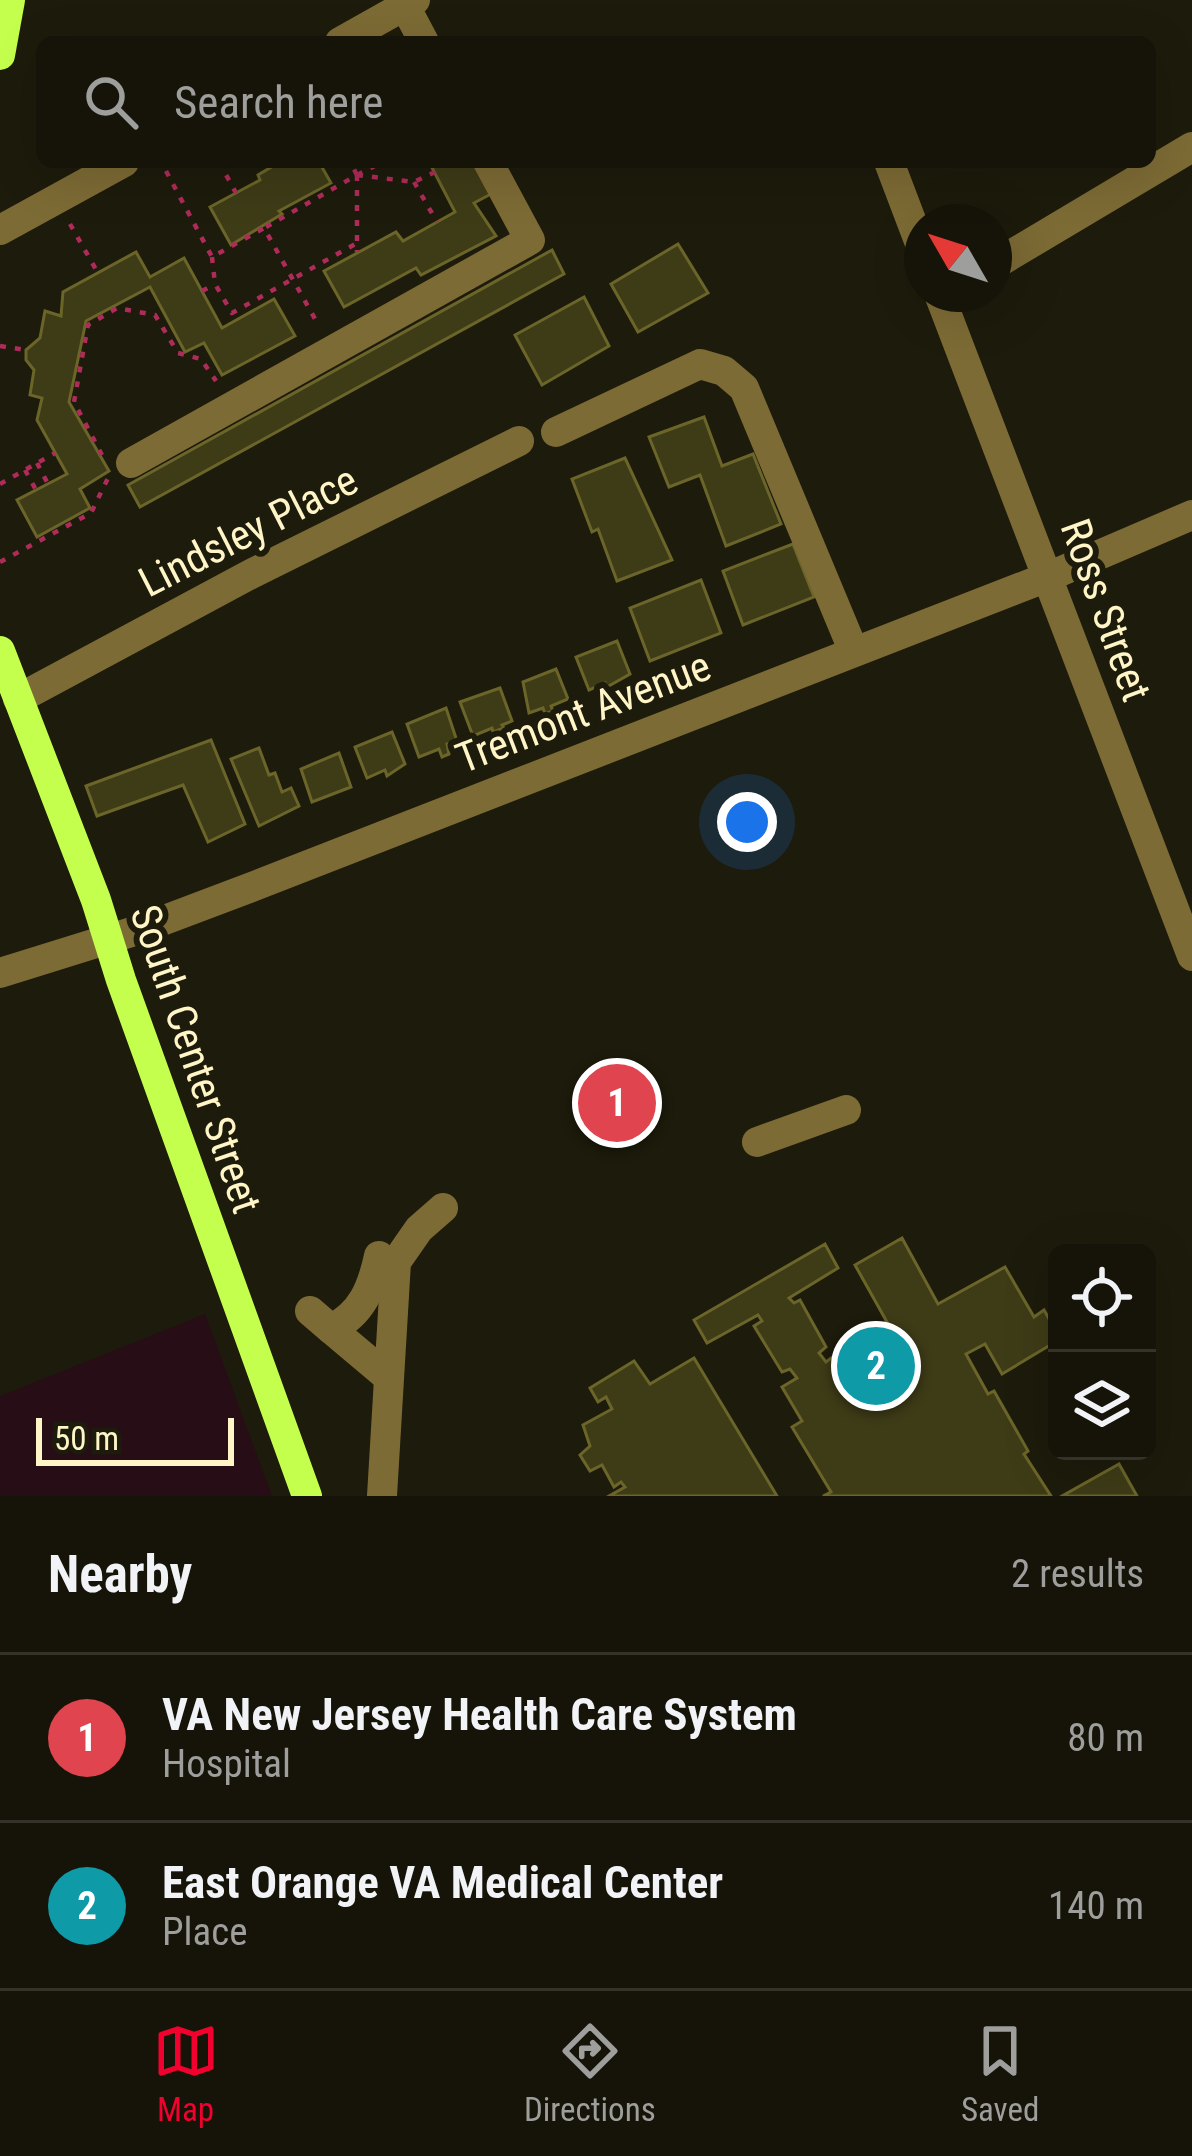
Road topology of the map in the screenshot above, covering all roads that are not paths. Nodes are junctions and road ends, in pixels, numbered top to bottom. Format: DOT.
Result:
graph roads {
  1 [pos="410,3"];
  2 [pos="6,9"];
  3 [pos="351,36"];
  4 [pos="422,36"];
  5 [pos="0,55"];
  6 [pos="1192,147"];
  7 [pos="113,168"];
  8 [pos="491,168"];
  9 [pos="891,168"];
  10 [pos="905,204"];
  11 [pos="0,230"];
  12 [pos="1012,255"];
  13 [pos="949,312"];
  14 [pos="556,432"];
  15 [pos="519,441"];
  16 [pos="131,464"];
  17 [pos="1192,515"];
  18 [pos="1050,576"];
  19 [pos="0,651"];
  20 [pos="854,652"];
  21 [pos="18,699"];
  22 [pos="1178,879"];
  23 [pos="107,940"];
  24 [pos="1192,956"];
  25 [pos="0,973"];
  26 [pos="846,1110"];
  27 [pos="758,1142"];
  28 [pos="443,1208"];
  29 [pos="379,1256"];
  30 [pos="388,1377"];
  31 [pos="307,1496"];
  32 [pos="382,1496"];
  1 -- 3 [label="street"];
  1 -- 4 [label="street"];
  2 -- 5 [label="main road"];
  6 -- 12 [label="street"];
  7 -- 11 [label="street"];
  8 -- 16 [label="street"];
  9 -- 10 [label="street"];
  13 -- 18 [label="street, Ross Street"];
  14 -- 20 [label="street"];
  15 -- 21 [label="street, Lindsley Place"];
  17 -- 18 [label="street, Tremont Avenue"];
  18 -- 20 [label="street, Tremont Avenue"];
  18 -- 22 [label="street, Ross Street"];
  19 -- 21 [label="main road, South Center Street"];
  20 -- 23 [label="street, Tremont Avenue"];
  21 -- 23 [label="main road, South Center Street"];
  22 -- 24 [label="street, Ross Street"];
  23 -- 25 [label="street, Tremont Avenue"];
  23 -- 31 [label="main road, South Center Street"];
  26 -- 27 [label="street"];
  28 -- 30 [label="street"];
  29 -- 30 [label="street"];
  30 -- 32 [label="street"];
}
